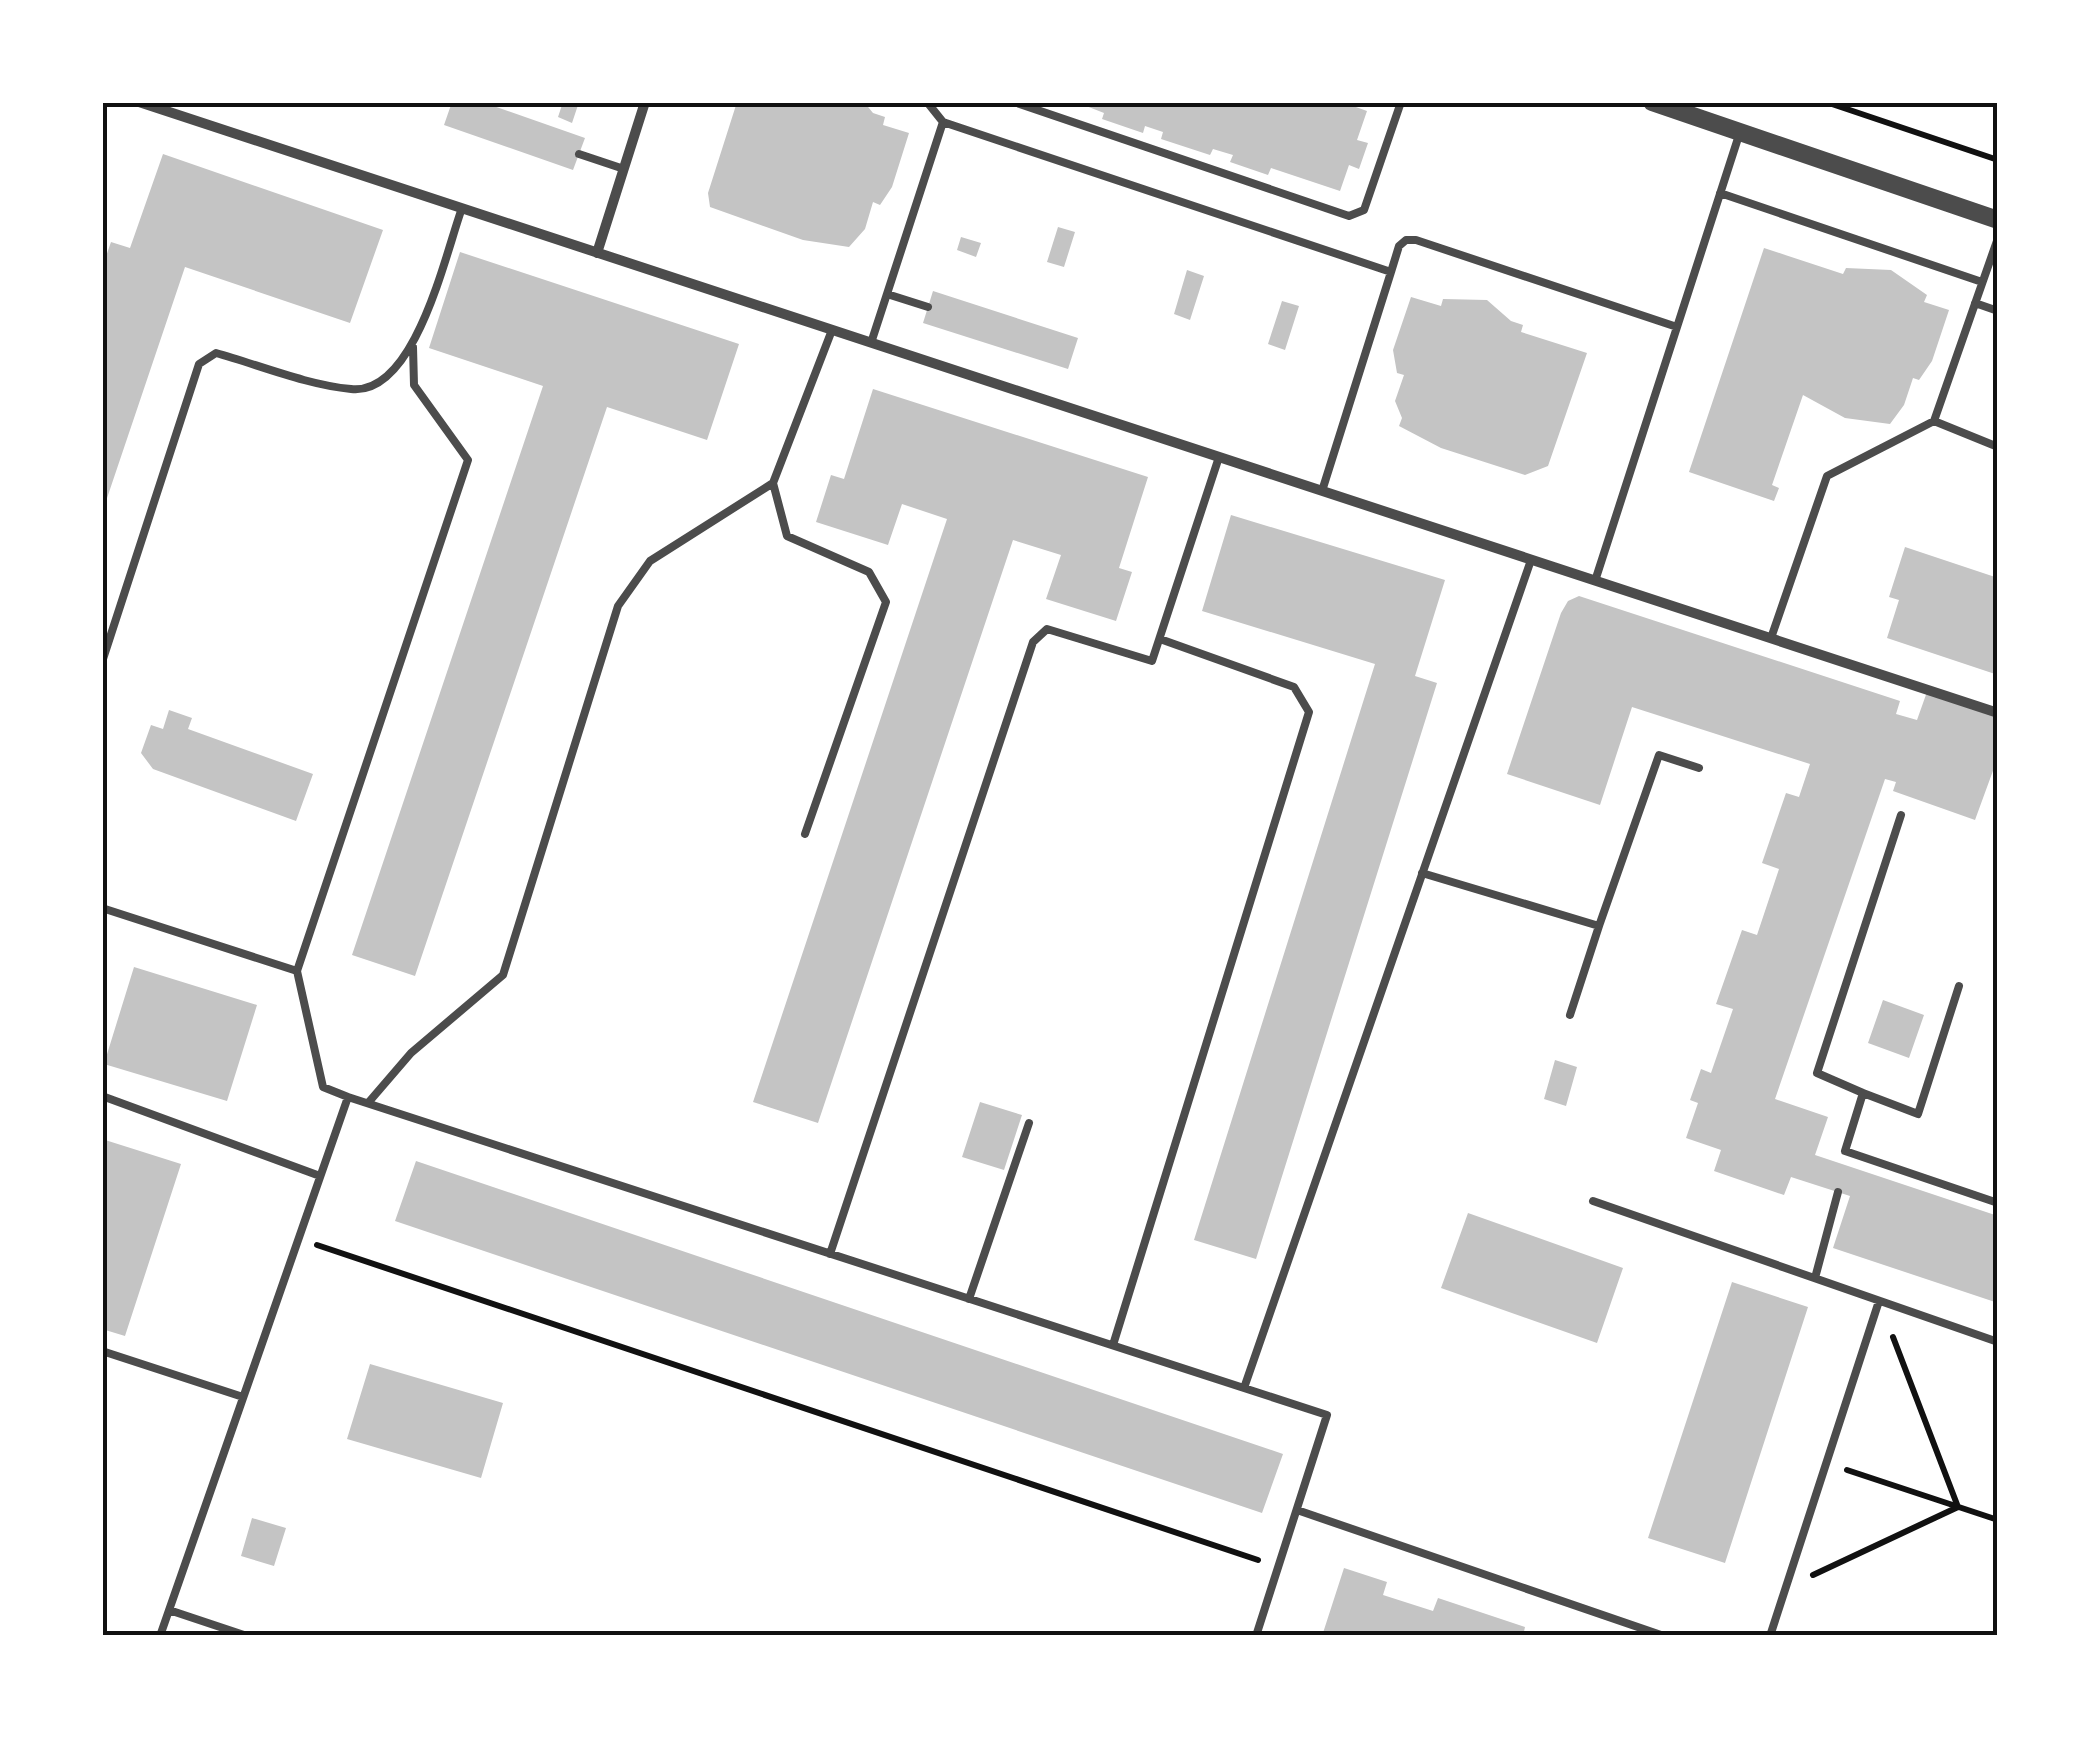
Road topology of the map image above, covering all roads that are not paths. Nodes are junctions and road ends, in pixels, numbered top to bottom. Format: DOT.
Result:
graph roads {
  1 [pos="139,102"];
  2 [pos="645,102"];
  3 [pos="927,102"];
  4 [pos="1014,102"];
  5 [pos="1400,102"];
  6 [pos="1652,102"];
  7 [pos="943,122"];
  8 [pos="1740,132"];
  9 [pos="579,154"];
  10 [pos="624,169"];
  11 [pos="1720,192"];
  12 [pos="462,208"];
  13 [pos="1998,220"];
  14 [pos="1998,238"];
  15 [pos="597,253"];
  16 [pos="1391,272"];
  17 [pos="1982,282"];
  18 [pos="887,294"];
  19 [pos="1975,303"];
  20 [pos="928,307"];
  21 [pos="1998,311"];
  22 [pos="1677,327"];
  23 [pos="832,330"];
  24 [pos="871,343"];
  25 [pos="413,347"];
  26 [pos="1934,421"];
  27 [pos="1998,447"];
  28 [pos="1219,457"];
  29 [pos="772,483"];
  30 [pos="1322,491"];
  31 [pos="1531,560"];
  32 [pos="1595,581"];
  33 [pos="1771,638"];
  34 [pos="1160,639"];
  35 [pos="102,662"];
  36 [pos="1998,713"];
  37 [pos="1699,768"];
  38 [pos="1901,815"];
  39 [pos="805,834"];
  40 [pos="1422,873"];
  41 [pos="102,908"];
  42 [pos="1599,926"];
  43 [pos="297,971"];
  44 [pos="1958,986"];
  45 [pos="1570,1015"];
  46 [pos="1863,1092"];
  47 [pos="102,1096"];
  48 [pos="348,1097"];
  49 [pos="368,1103"];
  50 [pos="1029,1123"];
  51 [pos="1845,1152"];
  52 [pos="1847,1166"];
  53 [pos="320,1176"];
  54 [pos="1838,1192"];
  55 [pos="1593,1200"];
  56 [pos="1998,1203"];
  57 [pos="830,1254"];
  58 [pos="1815,1278"];
  59 [pos="969,1299"];
  60 [pos="1880,1301"];
  61 [pos="1998,1342"];
  62 [pos="1113,1345"];
  63 [pos="102,1351"];
  64 [pos="1244,1388"];
  65 [pos="243,1397"];
  66 [pos="1297,1510"];
  67 [pos="168,1610"];
  68 [pos="160,1636"];
  69 [pos="247,1636"];
  70 [pos="1256,1636"];
  71 [pos="1664,1636"];
  72 [pos="1770,1636"];
  1 -- 12 [label="street"];
  2 -- 10 [label="street"];
  3 -- 7 [label="lane"];
  4 -- 5 [label="lane"];
  6 -- 8 [label="street"];
  7 -- 16 [label="lane"];
  7 -- 18 [label="lane"];
  8 -- 11 [label="lane"];
  8 -- 13 [label="street"];
  9 -- 10 [label="lane"];
  10 -- 15 [label="street"];
  11 -- 17 [label="lane"];
  11 -- 22 [label="lane"];
  12 -- 15 [label="street"];
  12 -- 25 [label="lane"];
  14 -- 17 [label="lane"];
  15 -- 23 [label="street"];
  16 -- 22 [label="lane"];
  16 -- 30 [label="lane"];
  17 -- 19 [label="lane"];
  18 -- 20 [label="lane"];
  18 -- 24 [label="lane"];
  19 -- 21 [label="lane"];
  19 -- 26 [label="lane"];
  22 -- 32 [label="lane"];
  23 -- 24 [label="street"];
  23 -- 29 [label="lane"];
  24 -- 28 [label="street"];
  25 -- 35 [label="lane"];
  25 -- 43 [label="lane"];
  26 -- 27 [label="lane"];
  26 -- 33 [label="lane"];
  28 -- 30 [label="street"];
  28 -- 34 [label="lane"];
  29 -- 39 [label="lane"];
  29 -- 49 [label="lane"];
  30 -- 31 [label="street"];
  31 -- 32 [label="street"];
  31 -- 40 [label="lane"];
  32 -- 33 [label="street"];
  33 -- 36 [label="street"];
  34 -- 57 [label="lane"];
  34 -- 62 [label="lane"];
  37 -- 42 [label="lane"];
  38 -- 46 [label="lane"];
  40 -- 42 [label="lane"];
  40 -- 64 [label="lane"];
  41 -- 43 [label="lane"];
  42 -- 45 [label="lane"];
  43 -- 48 [label="lane"];
  44 -- 46 [label="lane"];
  46 -- 51 [label="lane"];
  47 -- 53 [label="lane"];
  48 -- 49 [label="lane"];
  48 -- 53 [label="lane"];
  49 -- 57 [label="lane"];
  50 -- 59 [label="lane"];
  51 -- 52 [label="lane"];
  51 -- 56 [label="lane"];
  53 -- 65 [label="lane"];
  54 -- 58 [label="lane"];
  55 -- 58 [label="lane"];
  57 -- 59 [label="lane"];
  58 -- 60 [label="lane"];
  59 -- 62 [label="lane"];
  60 -- 61 [label="lane"];
  60 -- 72 [label="lane"];
  62 -- 64 [label="lane"];
  63 -- 65 [label="lane"];
  64 -- 66 [label="lane"];
  65 -- 67 [label="lane"];
  66 -- 70 [label="lane"];
  66 -- 71 [label="lane"];
  67 -- 68 [label="lane"];
  67 -- 69 [label="lane"];
}
